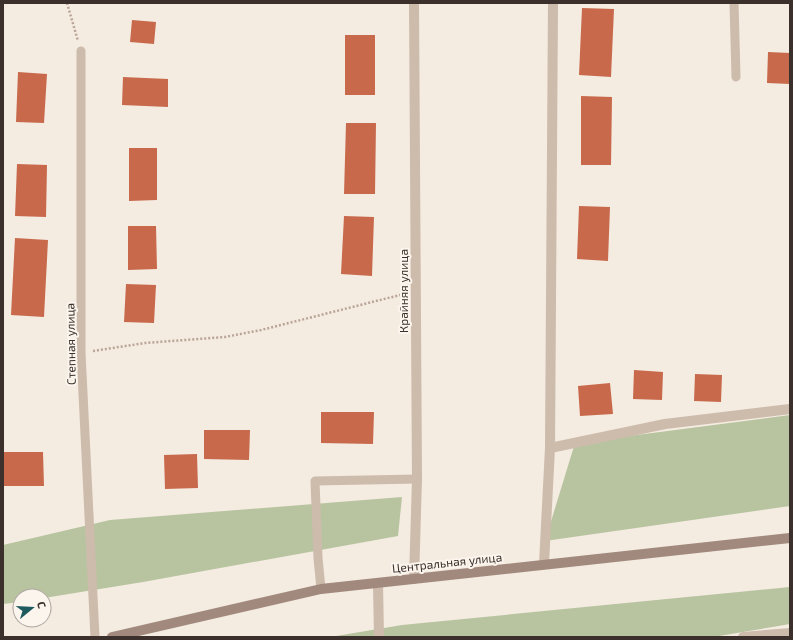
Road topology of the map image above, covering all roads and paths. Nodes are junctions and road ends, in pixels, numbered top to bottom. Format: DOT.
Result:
graph roads {
  1 [pos="67,3"];
  2 [pos="414,3"];
  3 [pos="553,3"];
  4 [pos="734,3"];
  5 [pos="81,51"];
  6 [pos="736,77"];
  7 [pos="416,291"];
  8 [pos="81,353"];
  9 [pos="790,409"];
  10 [pos="550,448"];
  11 [pos="417,479"];
  12 [pos="790,538"];
  13 [pos="544,564"];
  14 [pos="414,579"];
  15 [pos="378,583"];
  16 [pos="321,589"];
  17 [pos="790,633"];
  18 [pos="95,637"];
  19 [pos="112,637"];
  20 [pos="379,637"];
  21 [pos="743,637"];
  1 -- 5 [label="path"];
  2 -- 7 [label="street, Крайняя улица"];
  3 -- 10 [label="street"];
  4 -- 6 [label="lane"];
  5 -- 8 [label="lane, Степная улица"];
  7 -- 8 [label="path"];
  7 -- 11 [label="street, Крайняя улица"];
  8 -- 18 [label="lane, Степная улица"];
  9 -- 10 [label="street"];
  10 -- 13 [label="street"];
  11 -- 14 [label="street, Крайняя улица"];
  11 -- 16 [label="lane"];
  12 -- 13 [label="main road, Центральная улица"];
  13 -- 14 [label="main road, Центральная улица"];
  14 -- 15 [label="main road, Центральная улица"];
  15 -- 16 [label="main road, Центральная улица"];
  15 -- 20 [label="street"];
  16 -- 19 [label="main road, Центральная улица"];
  17 -- 21 [label="street"];
}
